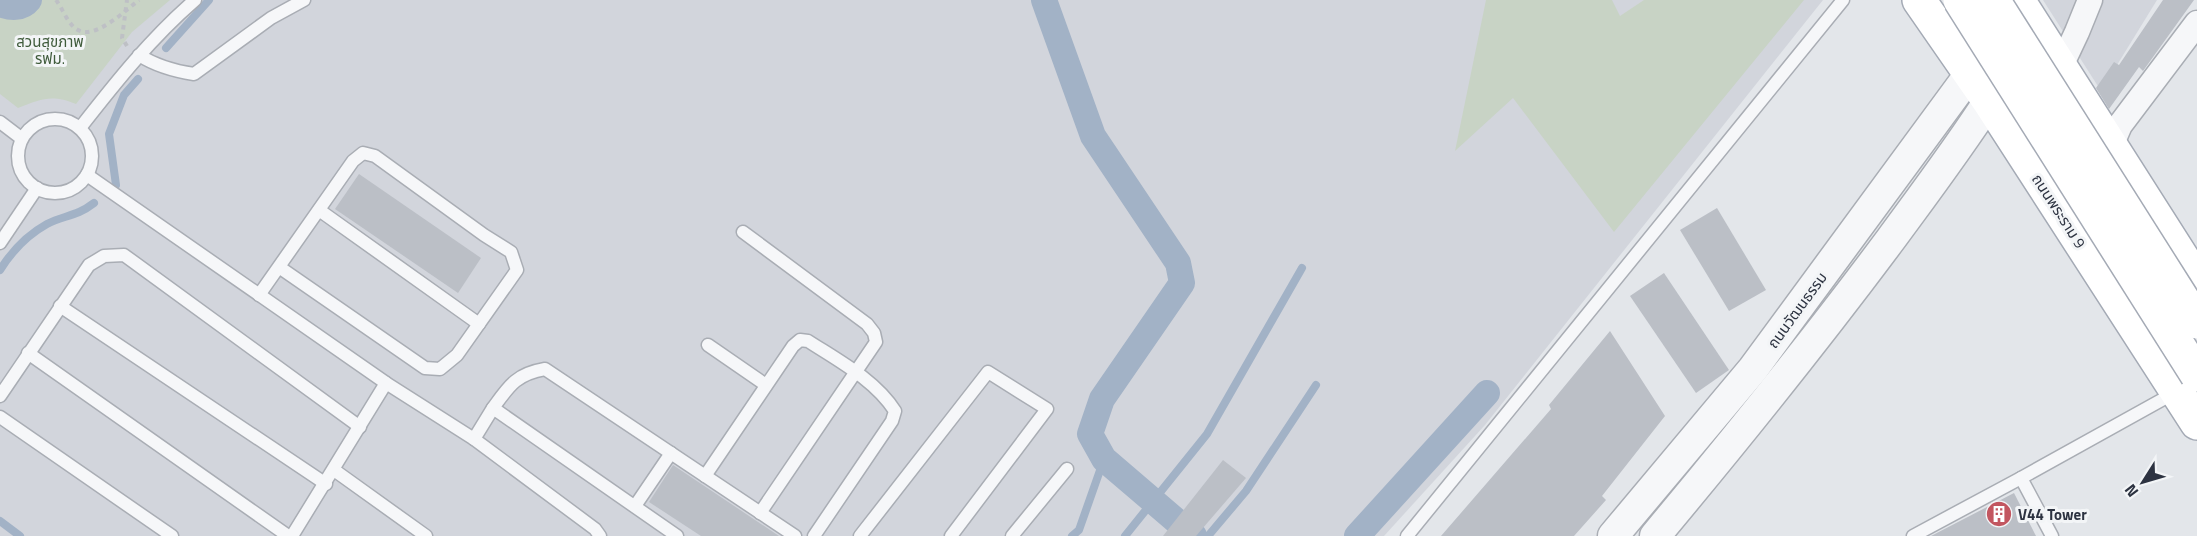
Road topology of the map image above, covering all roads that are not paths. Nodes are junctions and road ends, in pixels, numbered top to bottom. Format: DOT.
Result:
graph roads {
  1 [pos="195,0"];
  2 [pos="304,0"];
  3 [pos="1843,0"];
  4 [pos="1919,0"];
  5 [pos="1960,0"];
  6 [pos="1993,0"];
  7 [pos="2090,0"];
  8 [pos="2024,9"];
  9 [pos="2197,23"];
  10 [pos="138,55"];
  11 [pos="2061,66"];
  12 [pos="1970,74"];
  13 [pos="1989,101"];
  14 [pos="0,122"];
  15 [pos="80,128"];
  16 [pos="21,138"];
  17 [pos="2111,146"];
  18 [pos="87,175"];
  19 [pos="37,188"];
  20 [pos="319,210"];
  21 [pos="743,232"];
  22 [pos="0,243"];
  23 [pos="279,267"];
  24 [pos="2197,281"];
  25 [pos="259,295"];
  26 [pos="60,306"];
  27 [pos="2197,322"];
  28 [pos="479,324"];
  29 [pos="708,345"];
  30 [pos="28,353"];
  31 [pos="857,373"];
  32 [pos="386,383"];
  33 [pos="2187,383"];
  34 [pos="766,385"];
  35 [pos="0,396"];
  36 [pos="493,408"];
  37 [pos="0,417"];
  38 [pos="2197,423"];
  39 [pos="360,426"];
  40 [pos="474,439"];
  41 [pos="671,453"];
  42 [pos="1067,469"];
  43 [pos="334,470"];
  44 [pos="705,476"];
  45 [pos="2021,478"];
  46 [pos="326,484"];
  47 [pos="635,506"];
  48 [pos="760,513"];
  49 [pos="296,534"];
  50 [pos="172,536"];
  51 [pos="426,536"];
  52 [pos="600,536"];
  53 [pos="677,536"];
  54 [pos="795,536"];
  55 [pos="814,536"];
  56 [pos="860,536"];
  57 [pos="951,536"];
  58 [pos="1012,536"];
  59 [pos="1407,536"];
  60 [pos="1613,536"];
  61 [pos="1655,536"];
  62 [pos="1913,536"];
  63 [pos="2052,536"];
  1 -- 10 [label="lane"];
  2 -- 10 [label="lane"];
  3 -- 59 [label="lane"];
  4 -- 12 [label="main road, ถนนพระราม 9"];
  5 -- 33 [label="main road, ถนนพระราม 9, bridge"];
  6 -- 27 [label="main road, bridge"];
  7 -- 11 [label="street"];
  8 -- 11 [label="main road"];
  8 -- 12 [label="main road"];
  8 -- 13 [label="main road"];
  9 -- 17 [label="street"];
  10 -- 15 [label="lane"];
  11 -- 17 [label="main road"];
  12 -- 13 [label="main road, ถนนพระราม 9"];
  12 -- 60 [label="street, ถนนวัฒนธรรม"];
  13 -- 33 [label="main road, ถนนพระราม 9"];
  13 -- 61 [label="street, ถนนวัฒนธรรม"];
  14 -- 16 [label="lane"];
  15 -- 16 [label="lane"];
  15 -- 18 [label="lane"];
  16 -- 19 [label="lane"];
  17 -- 24 [label="main road"];
  18 -- 19 [label="lane"];
  18 -- 25 [label="lane"];
  19 -- 22 [label="lane"];
  20 -- 23 [label="lane"];
  20 -- 28 [label="lane"];
  20 -- 28 [label="lane"];
  21 -- 31 [label="lane"];
  23 -- 25 [label="lane"];
  23 -- 28 [label="lane"];
  25 -- 32 [label="lane"];
  26 -- 30 [label="lane"];
  26 -- 39 [label="lane"];
  26 -- 46 [label="lane"];
  29 -- 34 [label="lane"];
  30 -- 35 [label="lane"];
  30 -- 49 [label="lane"];
  31 -- 34 [label="lane"];
  31 -- 48 [label="lane"];
  31 -- 55 [label="lane"];
  32 -- 39 [label="lane"];
  32 -- 40 [label="lane"];
  33 -- 38 [label="main road, ถนนพระราม 9"];
  33 -- 45 [label="lane"];
  34 -- 44 [label="lane"];
  36 -- 40 [label="lane"];
  36 -- 41 [label="lane"];
  36 -- 47 [label="lane"];
  37 -- 50 [label="lane"];
  39 -- 43 [label="lane"];
  40 -- 52 [label="lane"];
  41 -- 44 [label="lane"];
  41 -- 47 [label="lane"];
  42 -- 58 [label="lane"];
  43 -- 46 [label="lane"];
  43 -- 51 [label="lane"];
  44 -- 48 [label="lane"];
  45 -- 62 [label="lane"];
  45 -- 63 [label="lane"];
  46 -- 49 [label="lane"];
  47 -- 53 [label="lane"];
  48 -- 54 [label="lane"];
  56 -- 57 [label="lane"];
}
